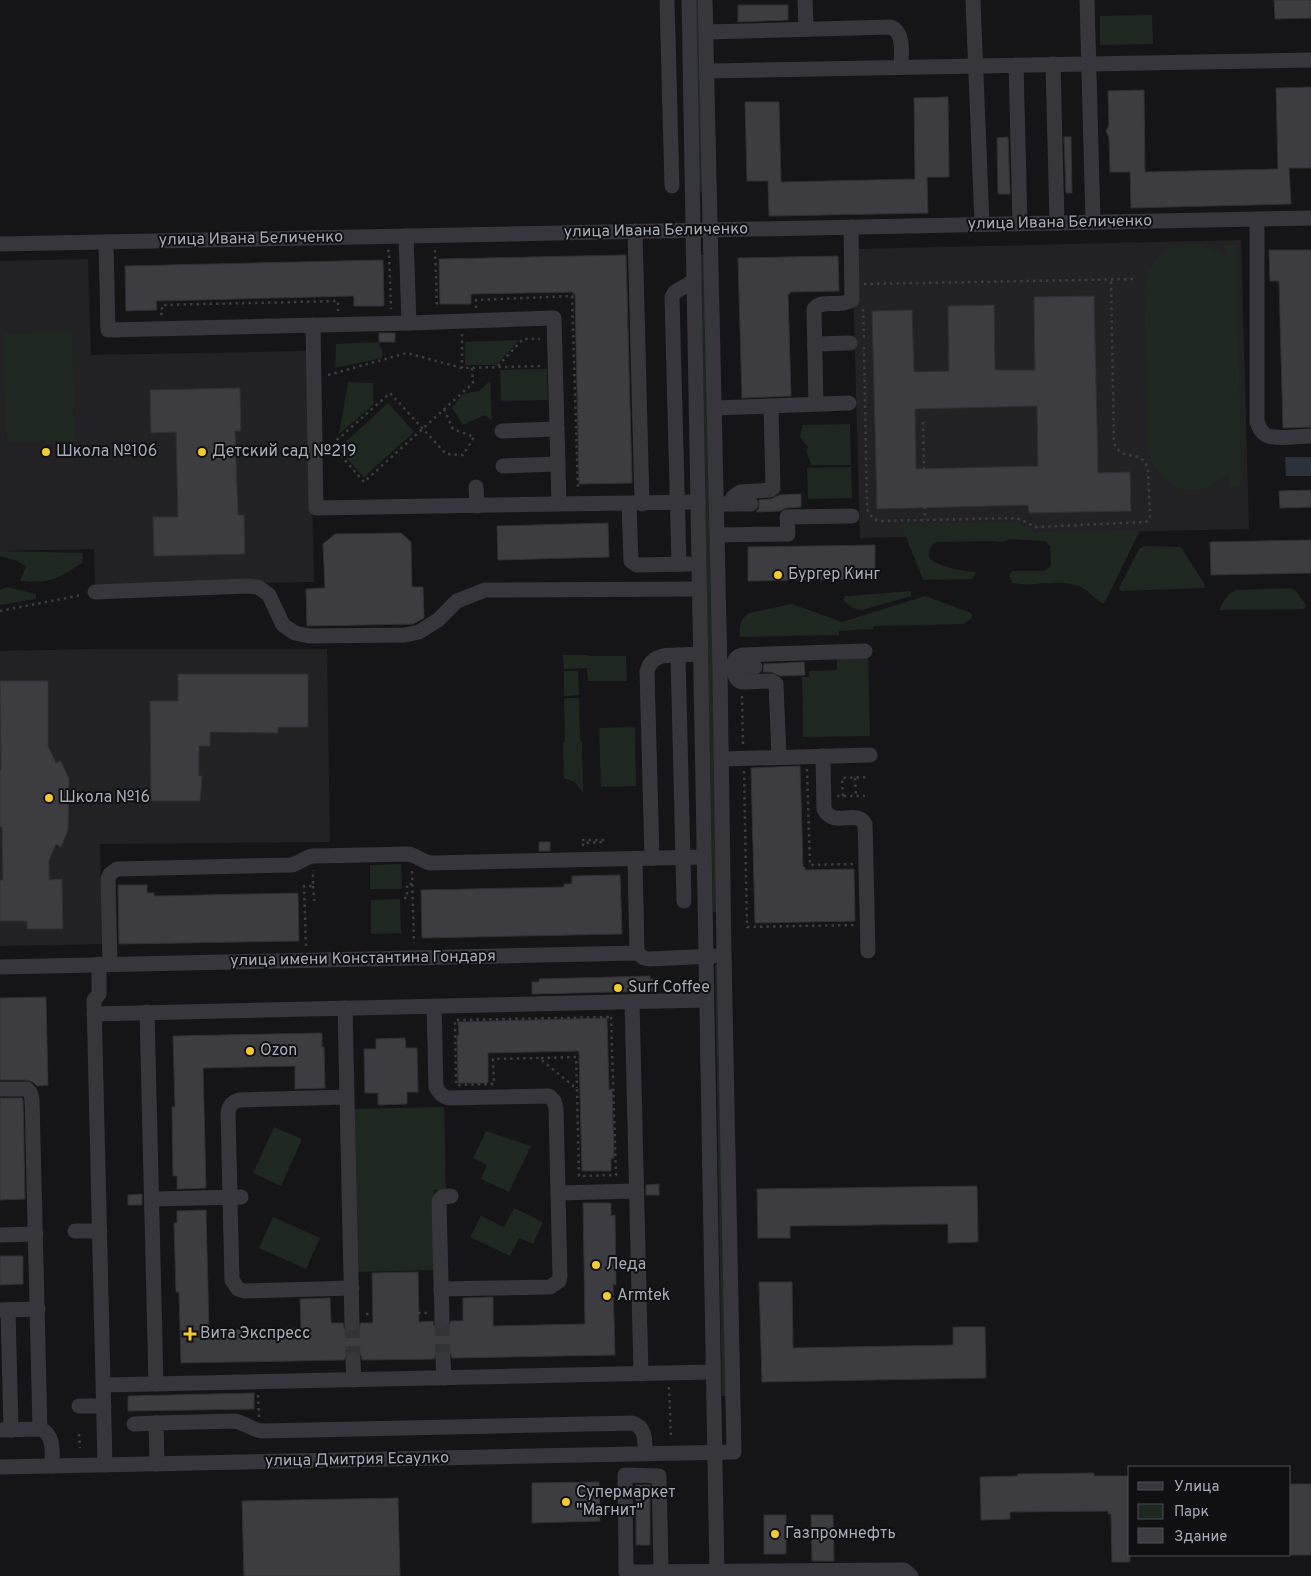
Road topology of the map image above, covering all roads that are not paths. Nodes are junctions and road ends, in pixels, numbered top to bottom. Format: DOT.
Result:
graph roads {
  1 [pos="667,0"];
  2 [pos="689,0"];
  3 [pos="705,0"];
  4 [pos="805,0"];
  5 [pos="973,0"];
  6 [pos="1087,0"];
  7 [pos="806,30"];
  8 [pos="706,32"];
  9 [pos="1311,60"];
  10 [pos="1053,64"];
  11 [pos="1089,64"];
  12 [pos="1016,65"];
  13 [pos="976,66"];
  14 [pos="901,67"];
  15 [pos="707,71"];
  16 [pos="672,186"];
  17 [pos="1311,218"];
  18 [pos="1257,219"];
  19 [pos="1057,222"];
  20 [pos="1093,222"];
  21 [pos="982,224"];
  22 [pos="1020,224"];
  23 [pos="851,227"];
  24 [pos="693,230"];
  25 [pos="710,230"];
  26 [pos="635,231"];
  27 [pos="406,236"];
  28 [pos="106,242"];
  29 [pos="0,244"];
  30 [pos="694,281"];
  31 [pos="409,323"];
  32 [pos="313,325"];
  33 [pos="850,343"];
  34 [pos="815,344"];
  35 [pos="849,403"];
  36 [pos="816,404"];
  37 [pos="771,406"];
  38 [pos="714,408"];
  39 [pos="557,429"];
  40 [pos="502,431"];
  41 [pos="1311,436"];
  42 [pos="558,464"];
  43 [pos="503,466"];
  44 [pos="476,487"];
  45 [pos="698,502"];
  46 [pos="677,503"];
  47 [pos="559,504"];
  48 [pos="635,504"];
  49 [pos="716,504"];
  50 [pos="733,504"];
  51 [pos="751,504"];
  52 [pos="477,506"];
  53 [pos="852,516"];
  54 [pos="717,535"];
  55 [pos="679,564"];
  56 [pos="699,564"];
  57 [pos="699,589"];
  58 [pos="95,592"];
  59 [pos="865,651"];
  60 [pos="700,654"];
  61 [pos="678,655"];
  62 [pos="727,668"];
  63 [pos="755,668"];
  64 [pos="870,755"];
  65 [pos="823,756"];
  66 [pos="779,757"];
  67 [pos="721,759"];
  68 [pos="682,857"];
  69 [pos="704,857"];
  70 [pos="635,858"];
  71 [pos="652,858"];
  72 [pos="684,901"];
  73 [pos="868,951"];
  74 [pos="637,953"];
  75 [pos="724,955"];
  76 [pos="706,956"];
  77 [pos="104,964"];
  78 [pos="0,967"];
  79 [pos="706,1000"];
  80 [pos="632,1002"];
  81 [pos="434,1006"];
  82 [pos="345,1008"];
  83 [pos="147,1012"];
  84 [pos="94,1014"];
  85 [pos="0,1089"];
  86 [pos="347,1097"];
  87 [pos="554,1191"];
  88 [pos="636,1191"];
  89 [pos="451,1196"];
  90 [pos="236,1197"];
  91 [pos="152,1199"];
  92 [pos="100,1231"];
  93 [pos="75,1232"];
  94 [pos="36,1234"];
  95 [pos="0,1235"];
  96 [pos="352,1288"];
  97 [pos="442,1290"];
  98 [pos="38,1309"];
  99 [pos="4,1310"];
  100 [pos="442,1317"];
  101 [pos="352,1319"];
  102 [pos="443,1358"];
  103 [pos="353,1360"];
  104 [pos="712,1372"];
  105 [pos="641,1374"];
  106 [pos="444,1378"];
  107 [pos="354,1380"];
  108 [pos="156,1384"];
  109 [pos="104,1386"];
  110 [pos="79,1406"];
  111 [pos="104,1406"];
  112 [pos="156,1423"];
  113 [pos="134,1424"];
  114 [pos="5,1430"];
  115 [pos="40,1430"];
  116 [pos="714,1452"];
  117 [pos="645,1453"];
  118 [pos="157,1464"];
  119 [pos="106,1465"];
  120 [pos="52,1466"];
  121 [pos="0,1468"];
  122 [pos="661,1571"];
  123 [pos="717,1574"];
  124 [pos="912,1576"];
  1 -- 16 [label="street"];
  2 -- 24 [label="street"];
  3 -- 8 [label="street"];
  4 -- 7 [label="street"];
  5 -- 13 [label="street"];
  6 -- 11 [label="street"];
  7 -- 8 [label="street"];
  7 -- 14 [label="street"];
  8 -- 15 [label="street"];
  9 -- 11 [label="street"];
  10 -- 11 [label="street"];
  10 -- 12 [label="street"];
  10 -- 19 [label="street"];
  11 -- 20 [label="street"];
  12 -- 13 [label="street"];
  12 -- 22 [label="street"];
  13 -- 14 [label="street"];
  13 -- 21 [label="street"];
  14 -- 15 [label="street"];
  15 -- 25 [label="street"];
  17 -- 18 [label="street, улица Ивана Беличенко"];
  18 -- 20 [label="street, улица Ивана Беличенко"];
  18 -- 41 [label="street"];
  19 -- 20 [label="street, улица Ивана Беличенко"];
  19 -- 22 [label="street, улица Ивана Беличенко"];
  21 -- 22 [label="street, улица Ивана Беличенко"];
  21 -- 23 [label="street, улица Ивана Беличенко"];
  23 -- 25 [label="street, улица Ивана Беличенко"];
  23 -- 34 [label="street"];
  24 -- 25 [label="street, улица Ивана Беличенко"];
  24 -- 26 [label="street, улица Ивана Беличенко"];
  24 -- 30 [label="street"];
  25 -- 38 [label="street"];
  26 -- 27 [label="street, улица Ивана Беличенко"];
  26 -- 48 [label="street"];
  27 -- 28 [label="street, улица Ивана Беличенко"];
  27 -- 31 [label="street"];
  28 -- 29 [label="street, улица Ивана Беличенко"];
  28 -- 32 [label="street"];
  30 -- 45 [label="street"];
  30 -- 46 [label="street"];
  31 -- 32 [label="street"];
  31 -- 39 [label="street"];
  32 -- 52 [label="street"];
  33 -- 34 [label="street"];
  34 -- 36 [label="street"];
  35 -- 36 [label="street"];
  36 -- 37 [label="street"];
  37 -- 38 [label="street"];
  37 -- 50 [label="street"];
  38 -- 49 [label="street"];
  39 -- 40 [label="street"];
  39 -- 42 [label="street"];
  42 -- 43 [label="street"];
  42 -- 47 [label="street"];
  44 -- 52 [label="street"];
  45 -- 46 [label="street"];
  45 -- 56 [label="street"];
  46 -- 48 [label="street"];
  46 -- 55 [label="street"];
  47 -- 48 [label="street"];
  47 -- 52 [label="street"];
  48 -- 55 [label="street"];
  49 -- 50 [label="street"];
  49 -- 54 [label="street"];
  50 -- 51 [label="street"];
  53 -- 54 [label="street"];
  54 -- 62 [label="street"];
  55 -- 56 [label="street"];
  56 -- 57 [label="street"];
  57 -- 58 [label="street"];
  57 -- 60 [label="street"];
  59 -- 62 [label="street"];
  60 -- 61 [label="street"];
  60 -- 69 [label="street"];
  61 -- 68 [label="street"];
  61 -- 71 [label="street"];
  62 -- 63 [label="street"];
  62 -- 66 [label="street"];
  62 -- 67 [label="street"];
  64 -- 65 [label="street"];
  65 -- 66 [label="street"];
  65 -- 73 [label="street"];
  66 -- 67 [label="street"];
  67 -- 75 [label="street"];
  68 -- 69 [label="street"];
  68 -- 71 [label="street"];
  68 -- 72 [label="street"];
  69 -- 76 [label="street"];
  70 -- 71 [label="street"];
  70 -- 74 [label="street"];
  70 -- 77 [label="street"];
  74 -- 76 [label="street, улица имени Константина Гондаря"];
  74 -- 77 [label="street, улица имени Константина Гондаря"];
  75 -- 76 [label="street, улица имени Константина Гондаря"];
  75 -- 116 [label="street, улица Дмитрия Есаулко"];
  76 -- 79 [label="street"];
  77 -- 78 [label="street, улица имени Константина Гондаря"];
  77 -- 84 [label="street"];
  79 -- 80 [label="street"];
  79 -- 104 [label="street"];
  80 -- 81 [label="street"];
  80 -- 88 [label="street"];
  81 -- 82 [label="street"];
  81 -- 87 [label="street"];
  82 -- 83 [label="street"];
  82 -- 86 [label="street"];
  83 -- 84 [label="street"];
  83 -- 91 [label="street"];
  84 -- 92 [label="street"];
  85 -- 94 [label="street"];
  86 -- 90 [label="street"];
  86 -- 96 [label="street"];
  87 -- 88 [label="street"];
  87 -- 97 [label="street"];
  88 -- 105 [label="street"];
  89 -- 97 [label="street"];
  90 -- 91 [label="street"];
  90 -- 96 [label="street"];
  91 -- 108 [label="street"];
  92 -- 93 [label="street"];
  92 -- 109 [label="street"];
  94 -- 95 [label="street"];
  94 -- 98 [label="street"];
  96 -- 101 [label="street"];
  97 -- 100 [label="street"];
  98 -- 99 [label="street"];
  98 -- 115 [label="street"];
  99 -- 114 [label="street"];
  102 -- 106 [label="street"];
  103 -- 107 [label="street"];
  104 -- 105 [label="street"];
  104 -- 116 [label="street"];
  105 -- 106 [label="street"];
  106 -- 107 [label="street"];
  107 -- 108 [label="street"];
  108 -- 109 [label="street"];
  109 -- 111 [label="street"];
  110 -- 111 [label="street"];
  111 -- 119 [label="street"];
  112 -- 113 [label="street"];
  112 -- 117 [label="street"];
  112 -- 118 [label="street"];
  114 -- 115 [label="street"];
  115 -- 120 [label="street"];
  116 -- 117 [label="street, улица Дмитрия Есаулко"];
  116 -- 123 [label="street"];
  117 -- 118 [label="street, улица Дмитрия Есаулко"];
  118 -- 119 [label="street, улица Дмитрия Есаулко"];
  119 -- 120 [label="street, улица Дмитрия Есаулко"];
  120 -- 121 [label="street, улица Дмитрия Есаулко"];
  122 -- 122 [label="street"];
  122 -- 123 [label="street"];
  123 -- 124 [label="street"];
}
